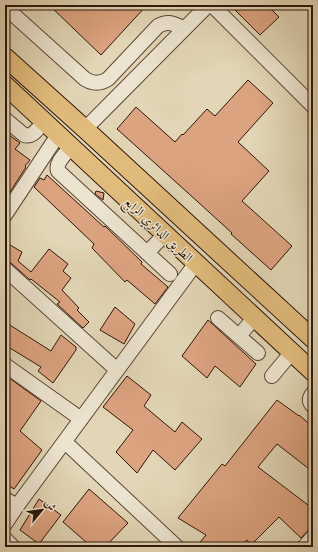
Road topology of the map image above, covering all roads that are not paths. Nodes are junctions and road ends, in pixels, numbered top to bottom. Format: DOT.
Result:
graph roads {
  1 [pos="208,5"];
  2 [pos="212,5"];
  3 [pos="5,7"];
  4 [pos="184,28"];
  5 [pos="5,57"];
  6 [pos="5,85"];
  7 [pos="313,106"];
  8 [pos="5,119"];
  9 [pos="44,122"];
  10 [pos="85,129"];
  11 [pos="65,141"];
  12 [pos="141,181"];
  13 [pos="127,198"];
  14 [pos="5,215"];
  15 [pos="165,234"];
  16 [pos="147,253"];
  17 [pos="196,263"];
  18 [pos="5,269"];
  19 [pos="170,274"];
  20 [pos="218,318"];
  21 [pos="254,318"];
  22 [pos="239,336"];
  23 [pos="313,340"];
  24 [pos="292,352"];
  25 [pos="258,353"];
  26 [pos="5,365"];
  27 [pos="117,370"];
  28 [pos="313,372"];
  29 [pos="272,376"];
  30 [pos="313,394"];
  31 [pos="313,406"];
  32 [pos="81,419"];
  33 [pos="65,442"];
  34 [pos="11,502"];
  35 [pos="5,524"];
  36 [pos="313,537"];
  37 [pos="5,539"];
  38 [pos="13,547"];
  39 [pos="177,547"];
  40 [pos="304,547"];
  1 -- 4 [label="street"];
  2 -- 7 [label="street"];
  3 -- 4 [label="street"];
  4 -- 10 [label="street"];
  5 -- 10 [label="main road, الطريق الدائري الرابع"];
  6 -- 9 [label="main road, الطريق الدائري الرابع"];
  8 -- 9 [label="street"];
  9 -- 11 [label="main road, الطريق الدائري الرابع"];
  10 -- 12 [label="main road, الطريق الدائري الرابع"];
  11 -- 13 [label="main road, الطريق الدائري الرابع"];
  11 -- 14 [label="street"];
  11 -- 16 [label="street"];
  12 -- 13 [label="main road"];
  12 -- 23 [label="main road, الطريق الدائري الرابع"];
  13 -- 15 [label="main road, الطريق الدائري الرابع"];
  15 -- 16 [label="street"];
  15 -- 17 [label="main road, الطريق الدائري الرابع"];
  16 -- 19 [label="street"];
  17 -- 21 [label="main road, الطريق الدائري الرابع"];
  17 -- 27 [label="street"];
  18 -- 27 [label="street"];
  20 -- 22 [label="street"];
  21 -- 22 [label="street"];
  21 -- 24 [label="main road, الطريق الدائري الرابع"];
  22 -- 25 [label="street"];
  24 -- 28 [label="main road, الطريق الدائري الرابع"];
  24 -- 29 [label="street"];
  26 -- 32 [label="street"];
  27 -- 32 [label="street"];
  30 -- 31 [label="street"];
  32 -- 33 [label="street"];
  33 -- 34 [label="street"];
  33 -- 39 [label="street"];
  34 -- 35 [label="street"];
  36 -- 40 [label="street"];
  37 -- 38 [label="street"];
}
